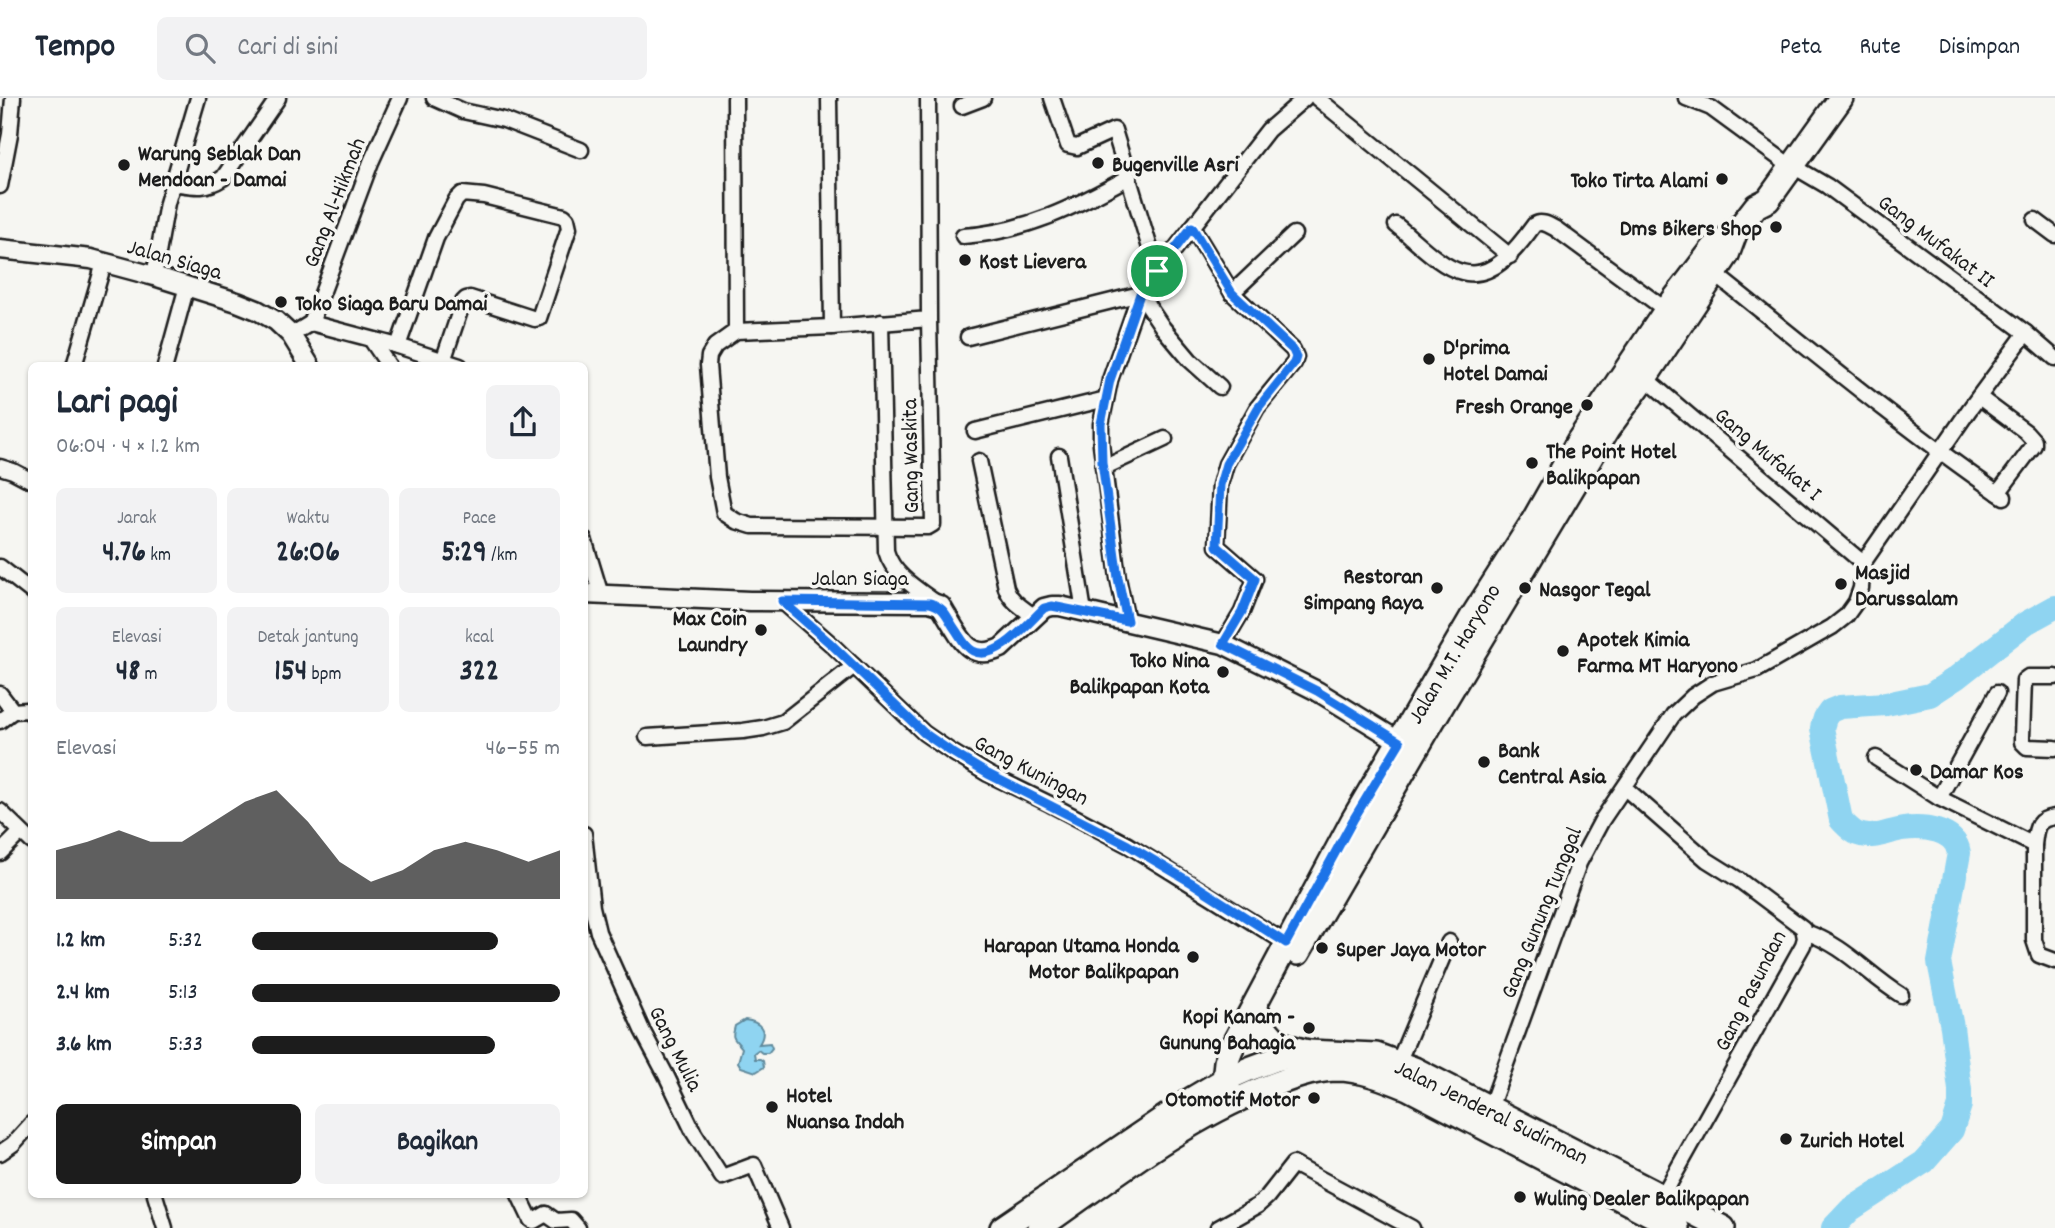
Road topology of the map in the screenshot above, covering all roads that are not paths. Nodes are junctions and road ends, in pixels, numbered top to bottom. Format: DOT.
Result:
graph roads {
  1 [pos="13,98"];
  2 [pos="198,98"];
  3 [pos="278,98"];
  4 [pos="400,98"];
  5 [pos="433,98"];
  6 [pos="735,98"];
  7 [pos="829,98"];
  8 [pos="928,98"];
  9 [pos="983,98"];
  10 [pos="1052,98"];
  11 [pos="1306,98"];
  12 [pos="1317,98"];
  13 [pos="1686,98"];
  14 [pos="1827,98"];
  15 [pos="1842,98"];
  16 [pos="962,106"];
  17 [pos="581,150"];
  18 [pos="1787,163"];
  19 [pos="1129,177"];
  20 [pos="172,183"];
  21 [pos="0,186"];
  22 [pos="2035,220"];
  23 [pos="1396,225"];
  24 [pos="1192,227"];
  25 [pos="1735,233"];
  26 [pos="1294,234"];
  27 [pos="2055,235"];
  28 [pos="963,236"];
  29 [pos="0,249"];
  30 [pos="1510,256"];
  31 [pos="104,263"];
  32 [pos="1157,271"];
  33 [pos="1715,274"];
  34 [pos="154,276"];
  35 [pos="187,286"];
  36 [pos="1232,293"];
  37 [pos="1140,294"];
  38 [pos="1666,310"];
  39 [pos="929,319"];
  40 [pos="311,323"];
  41 [pos="881,323"];
  42 [pos="832,327"];
  43 [pos="736,331"];
  44 [pos="2026,333"];
  45 [pos="291,335"];
  46 [pos="968,337"];
  47 [pos="372,341"];
  48 [pos="398,346"];
  49 [pos="2054,354"];
  50 [pos="443,361"];
  51 [pos="75,362"];
  52 [pos="165,362"];
  53 [pos="308,362"];
  54 [pos="386,362"];
  55 [pos="446,362"];
  56 [pos="1645,377"];
  57 [pos="1220,387"];
  58 [pos="1979,397"];
  59 [pos="1106,399"];
  60 [pos="975,431"];
  61 [pos="1165,439"];
  62 [pos="1940,453"];
  63 [pos="1059,456"];
  64 [pos="979,461"];
  65 [pos="0,467"];
  66 [pos="1103,468"];
  67 [pos="28,479"];
  68 [pos="885,527"];
  69 [pos="588,560"];
  70 [pos="1863,563"];
  71 [pos="0,567"];
  72 [pos="28,589"];
  73 [pos="593,594"];
  74 [pos="782,601"];
  75 [pos="941,606"];
  76 [pos="1084,612"];
  77 [pos="1035,617"];
  78 [pos="1127,621"];
  79 [pos="1223,644"];
  80 [pos="854,666"];
  81 [pos="2055,677"];
  82 [pos="1997,693"];
  83 [pos="0,694"];
  84 [pos="26,710"];
  85 [pos="0,721"];
  86 [pos="647,737"];
  87 [pos="1400,742"];
  88 [pos="2055,748"];
  89 [pos="1876,758"];
  90 [pos="1625,788"];
  91 [pos="1939,798"];
  92 [pos="0,811"];
  93 [pos="2055,817"];
  94 [pos="26,838"];
  95 [pos="2034,845"];
  96 [pos="0,853"];
  97 [pos="588,870"];
  98 [pos="1805,932"];
  99 [pos="1449,942"];
  100 [pos="1286,943"];
  101 [pos="2055,961"];
  102 [pos="1900,995"];
  103 [pos="1261,1017"];
  104 [pos="1308,1052"];
  105 [pos="1398,1063"];
  106 [pos="1249,1069"];
  107 [pos="1224,1080"];
  108 [pos="1258,1090"];
  109 [pos="1234,1101"];
  110 [pos="1490,1108"];
  111 [pos="28,1128"];
  112 [pos="0,1153"];
  113 [pos="1662,1197"];
  114 [pos="156,1198"];
  115 [pos="520,1198"];
  116 [pos="165,1228"];
  117 [pos="578,1228"];
  118 [pos="780,1228"];
  119 [pos="1002,1228"];
  120 [pos="1039,1228"];
  121 [pos="1218,1228"];
  122 [pos="1412,1228"];
  123 [pos="1676,1228"];
  124 [pos="1723,1228"];
  1 -- 21 [label="street"];
  2 -- 20 [label="street"];
  3 -- 20 [label="street"];
  4 -- 40 [label="street, Gang Al-Hikmah"];
  5 -- 17 [label="street"];
  6 -- 43 [label="street"];
  7 -- 42 [label="street"];
  8 -- 39 [label="street"];
  9 -- 16 [label="street"];
  10 -- 19 [label="street"];
  11 -- 24 [label="street"];
  12 -- 30 [label="street"];
  13 -- 18 [label="street, Gang Mufakat II"];
  14 -- 18 [label="main road, Jalan M.T. Haryono"];
  15 -- 18 [label="main road, Jalan M.T. Haryono"];
  18 -- 25 [label="main road, Jalan M.T. Haryono"];
  18 -- 44 [label="street, Gang Mufakat II"];
  19 -- 28 [label="street"];
  19 -- 32 [label="street"];
  20 -- 34 [label="street"];
  22 -- 27 [label="street"];
  23 -- 30 [label="street"];
  24 -- 32 [label="street"];
  24 -- 36 [label="street"];
  25 -- 33 [label="main road, Jalan M.T. Haryono"];
  25 -- 38 [label="main road, Jalan M.T. Haryono"];
  26 -- 36 [label="street"];
  29 -- 31 [label="street, Jalan Siaga"];
  30 -- 38 [label="street"];
  31 -- 34 [label="street, Jalan Siaga"];
  31 -- 51 [label="street"];
  32 -- 37 [label="street"];
  33 -- 56 [label="main road, Jalan M.T. Haryono"];
  33 -- 62 [label="street"];
  34 -- 35 [label="street, Jalan Siaga"];
  35 -- 45 [label="street, Jalan Siaga"];
  35 -- 52 [label="street"];
  36 -- 79 [label="street"];
  37 -- 46 [label="street"];
  37 -- 57 [label="street"];
  37 -- 59 [label="street"];
  38 -- 87 [label="main road, Jalan M.T. Haryono"];
  39 -- 41 [label="street"];
  39 -- 68 [label="street, Gang Waskita"];
  40 -- 45 [label="street"];
  40 -- 47 [label="street"];
  41 -- 42 [label="street"];
  41 -- 68 [label="street"];
  42 -- 43 [label="street"];
  43 -- 68 [label="street"];
  44 -- 49 [label="street, Gang Mufakat II"];
  44 -- 58 [label="street"];
  45 -- 53 [label="street, Jalan Siaga"];
  47 -- 48 [label="street"];
  47 -- 54 [label="street"];
  48 -- 50 [label="street"];
  48 -- 50 [label="street"];
  50 -- 55 [label="street"];
  56 -- 70 [label="street, Gang Mufakat I"];
  56 -- 103 [label="main road, Jalan M.T. Haryono"];
  58 -- 62 [label="street"];
  58 -- 62 [label="street"];
  59 -- 60 [label="street"];
  59 -- 66 [label="street"];
  61 -- 66 [label="street"];
  62 -- 70 [label="street"];
  63 -- 76 [label="street"];
  64 -- 77 [label="street"];
  65 -- 67 [label="street"];
  66 -- 78 [label="street"];
  68 -- 75 [label="street, Gang Waskita"];
  69 -- 73 [label="street"];
  70 -- 90 [label="street, Gang Gunung Tunggal"];
  71 -- 72 [label="street"];
  73 -- 74 [label="street, Jalan Siaga"];
  74 -- 75 [label="street, Jalan Siaga"];
  74 -- 80 [label="street, Gang Kuningan"];
  75 -- 77 [label="street"];
  76 -- 77 [label="street"];
  76 -- 78 [label="street"];
  78 -- 79 [label="street"];
  79 -- 87 [label="street"];
  80 -- 86 [label="street"];
  80 -- 100 [label="street, Gang Kuningan"];
  81 -- 88 [label="street"];
  82 -- 91 [label="street"];
  83 -- 84 [label="street"];
  84 -- 85 [label="street"];
  87 -- 100 [label="main road, Jalan M.T. Haryono"];
  89 -- 91 [label="street"];
  90 -- 98 [label="street, Gang Pasundan"];
  90 -- 110 [label="street, Gang Gunung Tunggal"];
  91 -- 95 [label="street"];
  92 -- 94 [label="street"];
  93 -- 95 [label="street"];
  94 -- 96 [label="street"];
  95 -- 101 [label="street"];
  97 -- 118 [label="street, Gang Mulia"];
  98 -- 102 [label="street"];
  98 -- 113 [label="street, Gang Pasundan"];
  99 -- 105 [label="street"];
  100 -- 107 [label="main road, Jalan M.T. Haryono"];
  103 -- 104 [label="main road"];
  103 -- 106 [label="main road, Jalan M.T. Haryono"];
  104 -- 105 [label="main road, Jalan Jenderal Sudirman"];
  104 -- 106 [label="main road, Jalan Jenderal Sudirman"];
  105 -- 110 [label="main road, Jalan Jenderal Sudirman"];
  106 -- 107 [label="main road, Jalan Jenderal Sudirman"];
  106 -- 108 [label="main road"];
  107 -- 109 [label="main road"];
  107 -- 119 [label="main road, Jalan Jenderal Sudirman"];
  108 -- 109 [label="main road, Jalan Jenderal Sudirman"];
  108 -- 123 [label="main road, Jalan Jenderal Sudirman"];
  109 -- 120 [label="main road, Jalan Jenderal Sudirman"];
  110 -- 113 [label="main road, Jalan Jenderal Sudirman"];
  111 -- 112 [label="street"];
  113 -- 124 [label="main road, Jalan Jenderal Sudirman"];
  114 -- 116 [label="street"];
  115 -- 117 [label="street"];
  121 -- 122 [label="street"];
}
